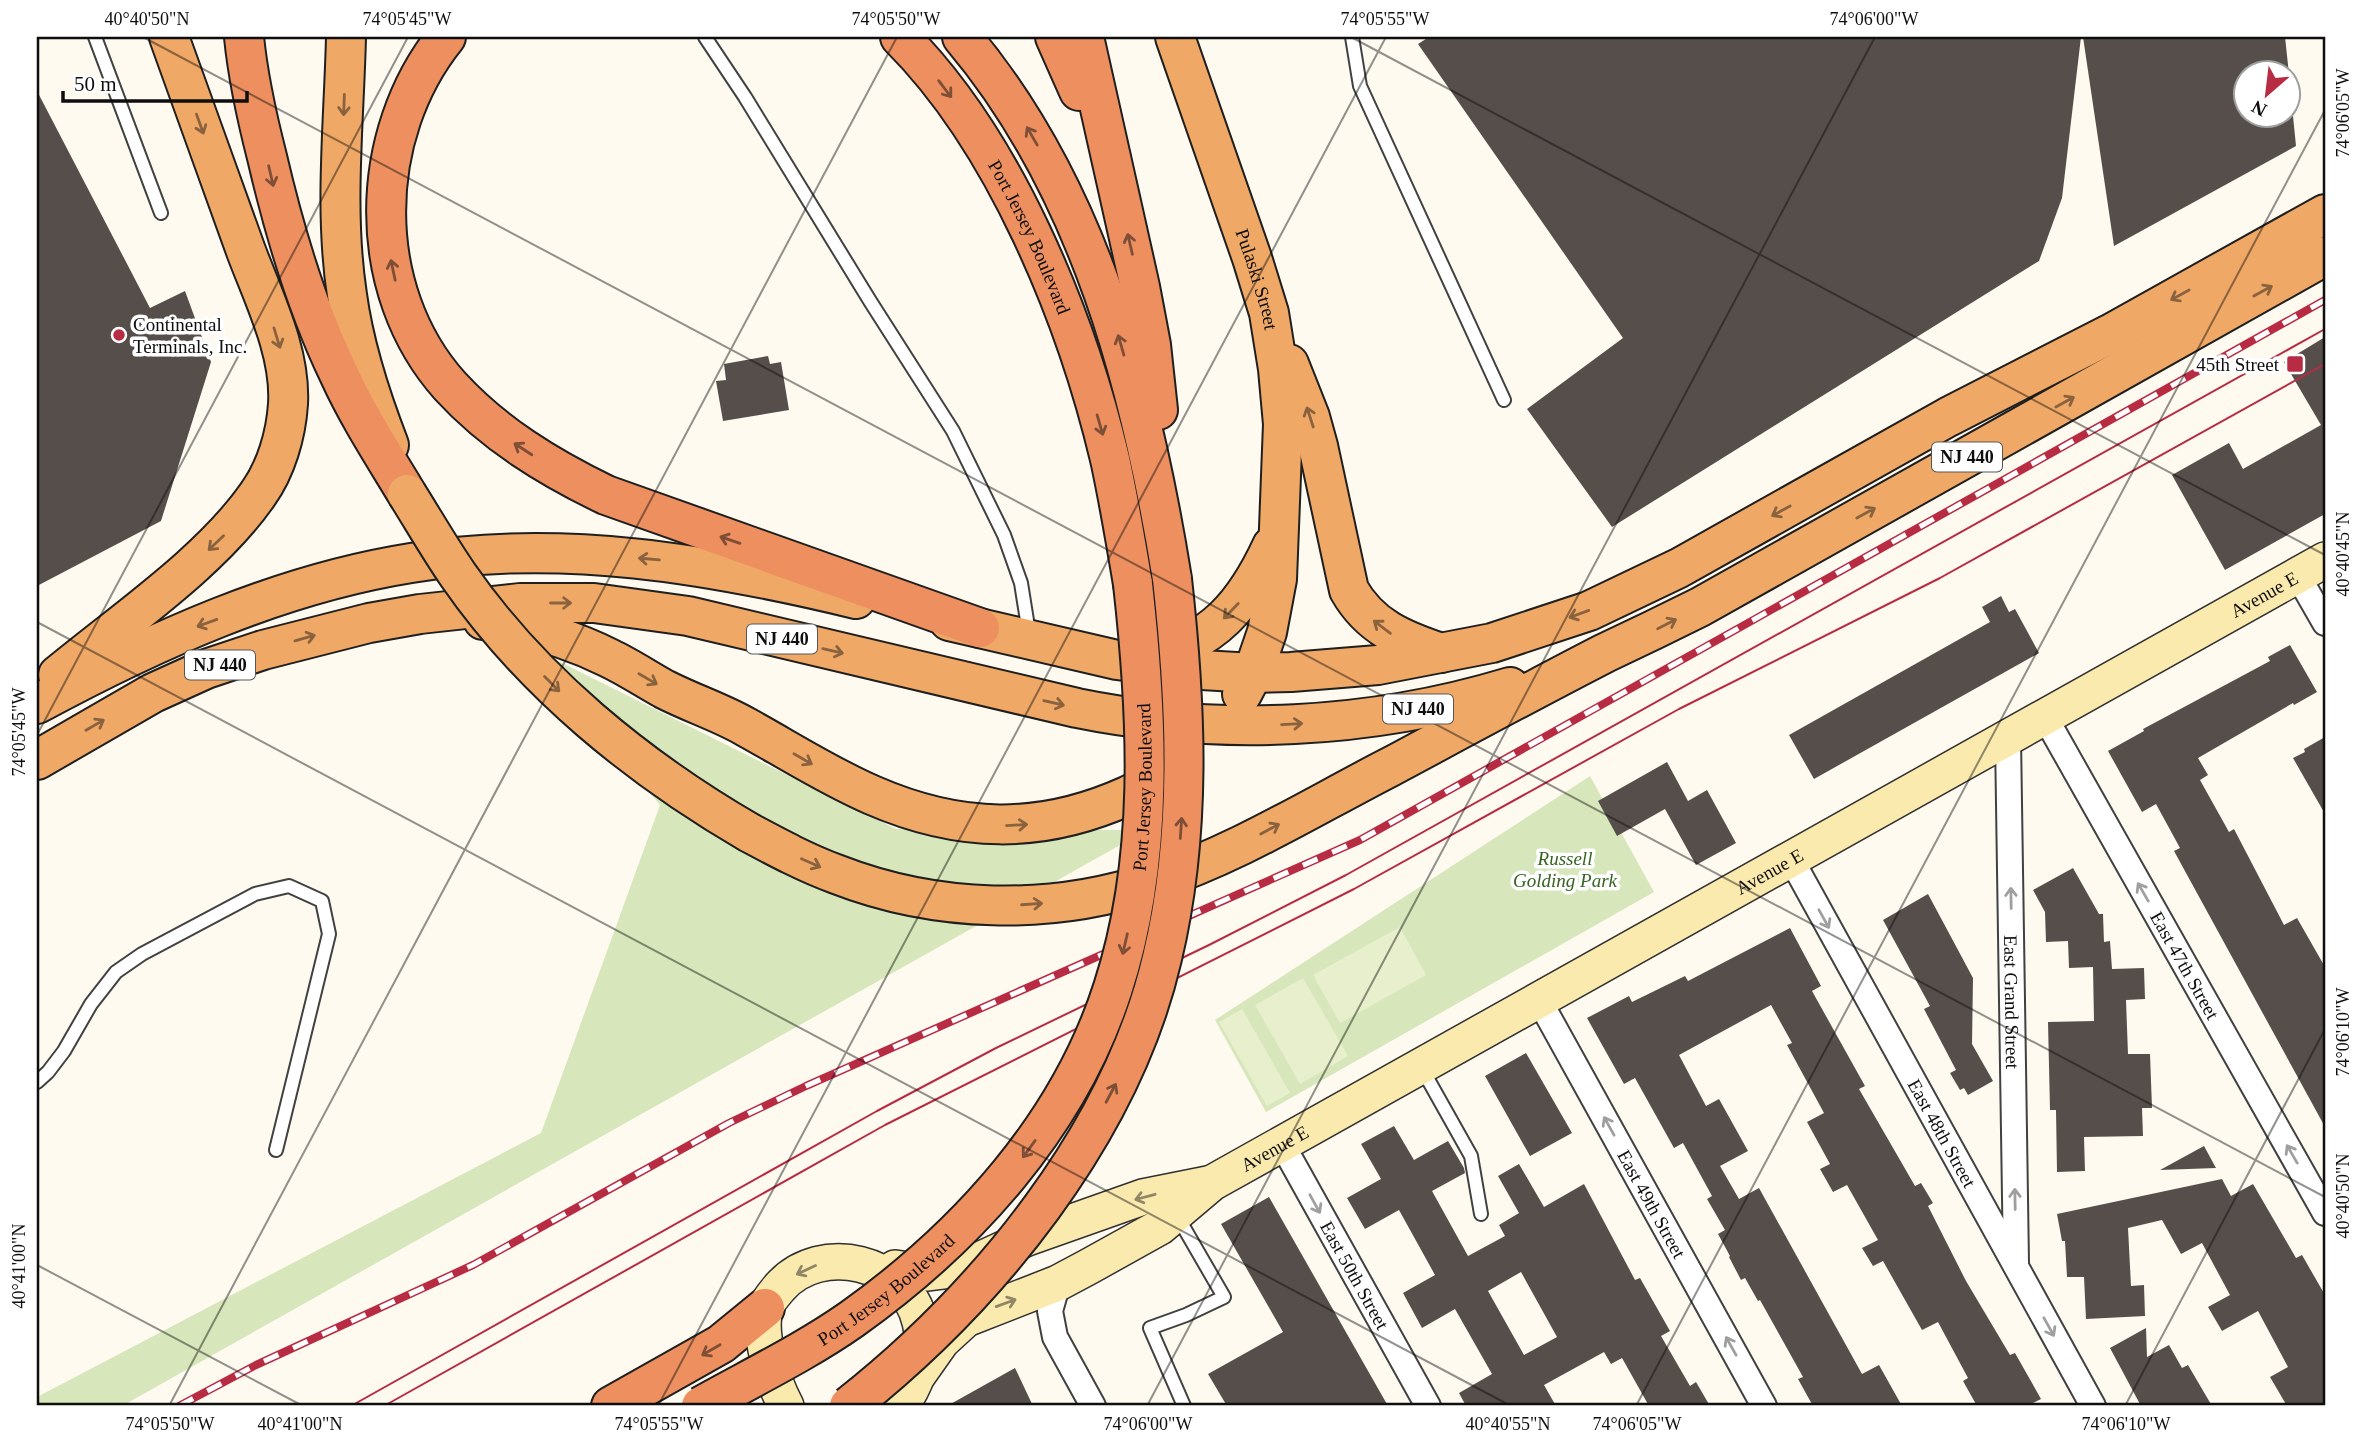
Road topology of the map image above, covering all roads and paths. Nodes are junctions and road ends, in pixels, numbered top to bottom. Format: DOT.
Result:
graph roads {
  1 [pos="95,37"];
  2 [pos="169,37"];
  3 [pos="244,37"];
  4 [pos="346,37"];
  5 [pos="446,37"];
  6 [pos="705,37"];
  7 [pos="900,37"];
  8 [pos="962,37"];
  9 [pos="1055,37"];
  10 [pos="1084,37"];
  11 [pos="1175,37"];
  12 [pos="1352,37"];
  13 [pos="1116,184"];
  14 [pos="161,214"];
  15 [pos="2325,214"];
  16 [pos="2325,256"];
  17 [pos="1269,313"];
  18 [pos="1504,400"];
  19 [pos="407,494"];
  20 [pos="1278,532"];
  21 [pos="2312,568"];
  22 [pos="1172,579"];
  23 [pos="420,614"];
  24 [pos="2325,623"];
  25 [pos="980,628"];
  26 [pos="1030,640"];
  27 [pos="1606,653"];
  28 [pos="1444,654"];
  29 [pos="1117,660"];
  30 [pos="1253,673"];
  31 [pos="37,691"];
  32 [pos="37,704"];
  33 [pos="2045,717"];
  34 [pos="1140,718"];
  35 [pos="1224,724"];
  36 [pos="2008,738"];
  37 [pos="37,760"];
  38 [pos="1118,800"];
  39 [pos="1791,859"];
  40 [pos="1539,1000"];
  41 [pos="1421,1066"];
  42 [pos="37,1082"];
  43 [pos="1282,1144"];
  44 [pos="276,1150"];
  45 [pos="1212,1183"];
  46 [pos="2325,1213"];
  47 [pos="1176,1214"];
  48 [pos="1481,1214"];
  49 [pos="862,1263"];
  50 [pos="2016,1267"];
  51 [pos="1058,1283"];
  52 [pos="765,1308"];
  53 [pos="766,1352"];
  54 [pos="918,1375"];
  55 [pos="611,1406"];
  56 [pos="701,1406"];
  57 [pos="746,1406"];
  58 [pos="786,1406"];
  59 [pos="849,1406"];
  60 [pos="901,1406"];
  61 [pos="1093,1406"];
  62 [pos="1184,1406"];
  63 [pos="1428,1406"];
  64 [pos="1764,1406"];
  65 [pos="2093,1406"];
  1 -- 14 [label="lane"];
  2 -- 31 [label="highway, one-way"];
  3 -- 19 [label="highway, one-way"];
  4 -- 19 [label="highway, one-way"];
  25 -- 5 [label="highway, one-way"];
  6 -- 26 [label="lane"];
  7 -- 56 [label="highway, Port Jersey Boulevard, one-way, bridge"];
  22 -- 8 [label="highway, Port Jersey Boulevard, one-way"];
  9 -- 13 [label="highway"];
  10 -- 13 [label="highway"];
  11 -- 17 [label="highway, Pulaski Street"];
  12 -- 18 [label="lane"];
  22 -- 13 [label="highway, one-way"];
  15 -- 28 [label="highway, NJ 440, one-way"];
  27 -- 16 [label="highway, NJ 440, one-way"];
  17 -- 20 [label="highway, Pulaski Street"];
  28 -- 17 [label="highway, one-way"];
  19 -- 27 [label="highway, one-way, bridge"];
  20 -- 29 [label="highway, Pulaski Street, one-way"];
  20 -- 30 [label="highway, Pulaski Street"];
  21 -- 24 [label="street"];
  21 -- 33 [label="main road, Avenue E"];
  59 -- 22 [label="highway, Port Jersey Boulevard, one-way, bridge"];
  23 -- 34 [label="highway, NJ 440, one-way"];
  37 -- 23 [label="highway, NJ 440, one-way"];
  23 -- 38 [label="highway, Pulaski Street, one-way"];
  25 -- 26 [label="highway, NJ 440"];
  25 -- 32 [label="highway, NJ 440, one-way"];
  26 -- 29 [label="highway, NJ 440"];
  35 -- 27 [label="highway, NJ 440, one-way"];
  28 -- 30 [label="highway, NJ 440"];
  29 -- 30 [label="highway, NJ 440"];
  29 -- 34 [label="highway"];
  30 -- 35 [label="highway, Pulaski Street"];
  33 -- 36 [label="main road, Avenue E"];
  46 -- 33 [label="street, East 47th Street, one-way"];
  34 -- 35 [label="highway, NJ 440"];
  34 -- 38 [label="highway"];
  35 -- 38 [label="highway, Pulaski Street"];
  36 -- 39 [label="main road, Avenue E"];
  50 -- 36 [label="street, East Grand Street, one-way"];
  39 -- 40 [label="main road, Avenue E"];
  39 -- 50 [label="street, East 48th Street, one-way"];
  40 -- 41 [label="main road, Avenue E"];
  64 -- 40 [label="street, East 49th Street, one-way"];
  41 -- 43 [label="main road, Avenue E"];
  41 -- 48 [label="lane"];
  42 -- 44 [label="lane"];
  43 -- 45 [label="main road, Avenue E"];
  43 -- 63 [label="street, East 50th Street, one-way"];
  45 -- 47 [label="main road, Avenue E"];
  45 -- 49 [label="main road, Avenue E, one-way"];
  47 -- 51 [label="main road, Avenue E"];
  47 -- 62 [label="lane"];
  49 -- 52 [label="main road, Avenue E, one-way"];
  49 -- 54 [label="main road"];
  50 -- 65 [label="street, East 48th Street, one-way"];
  54 -- 51 [label="main road, Avenue E, one-way"];
  51 -- 61 [label="street"];
  52 -- 53 [label="main road"];
  52 -- 55 [label="highway, one-way"];
  53 -- 57 [label="highway"];
  53 -- 58 [label="main road"];
  54 -- 60 [label="main road"];
}
